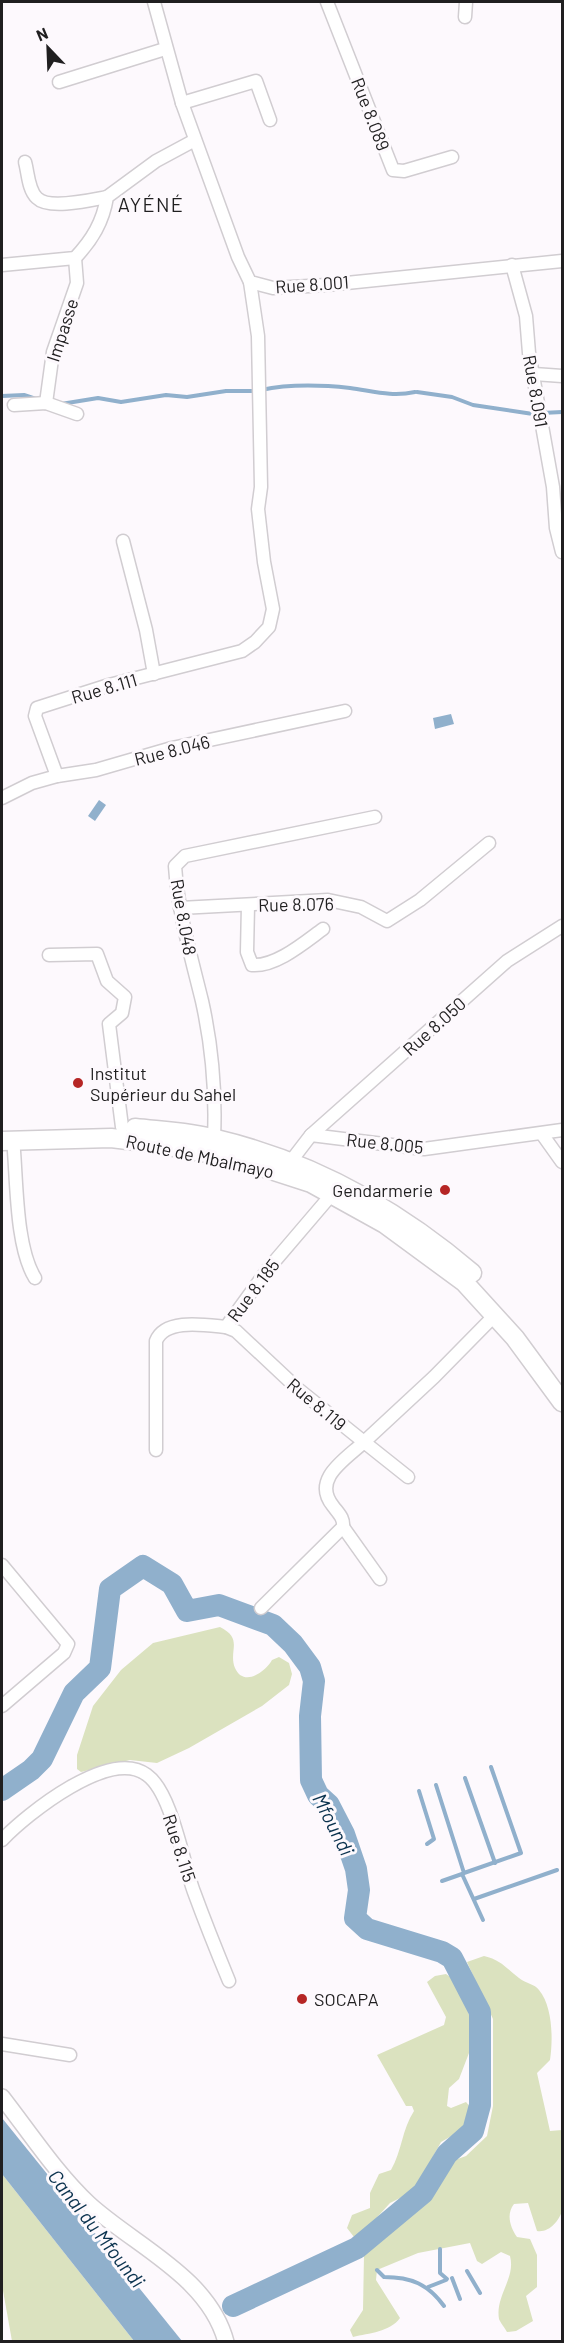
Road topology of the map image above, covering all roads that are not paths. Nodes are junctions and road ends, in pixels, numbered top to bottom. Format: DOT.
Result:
graph roads {
  1 [pos="154,2"];
  2 [pos="327,2"];
  3 [pos="466,2"];
  4 [pos="465,17"];
  5 [pos="165,49"];
  6 [pos="59,82"];
  7 [pos="182,103"];
  8 [pos="270,120"];
  9 [pos="195,140"];
  10 [pos="452,157"];
  11 [pos="26,162"];
  12 [pos="107,197"];
  13 [pos="75,258"];
  14 [pos="562,261"];
  15 [pos="2,265"];
  16 [pos="512,266"];
  17 [pos="250,282"];
  18 [pos="534,374"];
  19 [pos="562,375"];
  20 [pos="46,403"];
  21 [pos="14,405"];
  22 [pos="77,414"];
  23 [pos="123,541"];
  24 [pos="560,554"];
  25 [pos="154,674"];
  26 [pos="345,711"];
  27 [pos="57,776"];
  28 [pos="4,793"];
  29 [pos="375,817"];
  30 [pos="489,843"];
  31 [pos="248,905"];
  32 [pos="180,908"];
  33 [pos="562,926"];
  34 [pos="323,929"];
  35 [pos="49,955"];
  36 [pos="122,1127"];
  37 [pos="562,1130"];
  38 [pos="542,1134"];
  39 [pos="311,1135"];
  40 [pos="5,1137"];
  41 [pos="214,1138"];
  42 [pos="291,1161"];
  43 [pos="562,1162"];
  44 [pos="332,1194"];
  45 [pos="35,1278"];
  46 [pos="495,1315"];
  47 [pos="226,1327"];
  48 [pos="562,1384"];
  49 [pos="562,1402"];
  50 [pos="364,1442"];
  51 [pos="156,1450"];
  52 [pos="408,1477"];
  53 [pos="343,1527"];
  54 [pos="2,1564"];
  55 [pos="380,1579"];
  56 [pos="261,1608"];
  57 [pos="2,1706"];
  58 [pos="2,1840"];
  59 [pos="229,1981"];
  60 [pos="2,2044"];
  61 [pos="70,2055"];
  62 [pos="2,2097"];
  63 [pos="226,2342"];
  1 -- 5 [label="street, Rue 8.001"];
  2 -- 10 [label="street, Rue 8.089"];
  3 -- 4 [label="street"];
  5 -- 6 [label="street"];
  5 -- 7 [label="street, Rue 8.001"];
  7 -- 8 [label="street"];
  7 -- 9 [label="street, Rue 8.001"];
  9 -- 12 [label="street"];
  9 -- 17 [label="street, Rue 8.001"];
  11 -- 12 [label="street"];
  12 -- 13 [label="street"];
  13 -- 15 [label="street"];
  13 -- 20 [label="street, Impasse"];
  14 -- 16 [label="street, Rue 8.001"];
  16 -- 17 [label="street, Rue 8.001"];
  16 -- 18 [label="street, Rue 8.091"];
  17 -- 25 [label="street, Rue 8.111"];
  18 -- 19 [label="street"];
  18 -- 24 [label="street, Rue 8.091"];
  20 -- 21 [label="street"];
  20 -- 22 [label="street"];
  23 -- 25 [label="street"];
  25 -- 27 [label="street, Rue 8.111"];
  26 -- 27 [label="street, Rue 8.046"];
  27 -- 28 [label="street, Rue 8.046"];
  29 -- 32 [label="street, Rue 8.048"];
  30 -- 31 [label="street, Rue 8.076"];
  31 -- 32 [label="street, Rue 8.076"];
  31 -- 34 [label="street"];
  32 -- 41 [label="street, Rue 8.048"];
  33 -- 39 [label="street, Rue 8.050"];
  35 -- 36 [label="street"];
  36 -- 40 [label="highway"];
  36 -- 41 [label="highway"];
  37 -- 38 [label="street, Rue 8.005"];
  38 -- 39 [label="street, Rue 8.005"];
  38 -- 43 [label="street"];
  39 -- 42 [label="street"];
  40 -- 44 [label="highway, Route de Mbalmayo"];
  40 -- 45 [label="street"];
  41 -- 42 [label="highway"];
  42 -- 48 [label="highway"];
  44 -- 46 [label="highway, Route de Mbalmayo"];
  44 -- 47 [label="street, Rue 8.185"];
  46 -- 49 [label="highway, Route de Mbalmayo"];
  46 -- 50 [label="street, Rue 8.119"];
  47 -- 50 [label="street, Rue 8.119"];
  47 -- 51 [label="street, Rue 8.185"];
  50 -- 52 [label="street"];
  50 -- 53 [label="street"];
  53 -- 55 [label="street"];
  53 -- 56 [label="street"];
  54 -- 57 [label="street"];
  58 -- 59 [label="street, Rue 8.115"];
  60 -- 61 [label="street"];
  62 -- 63 [label="main road"];
}
